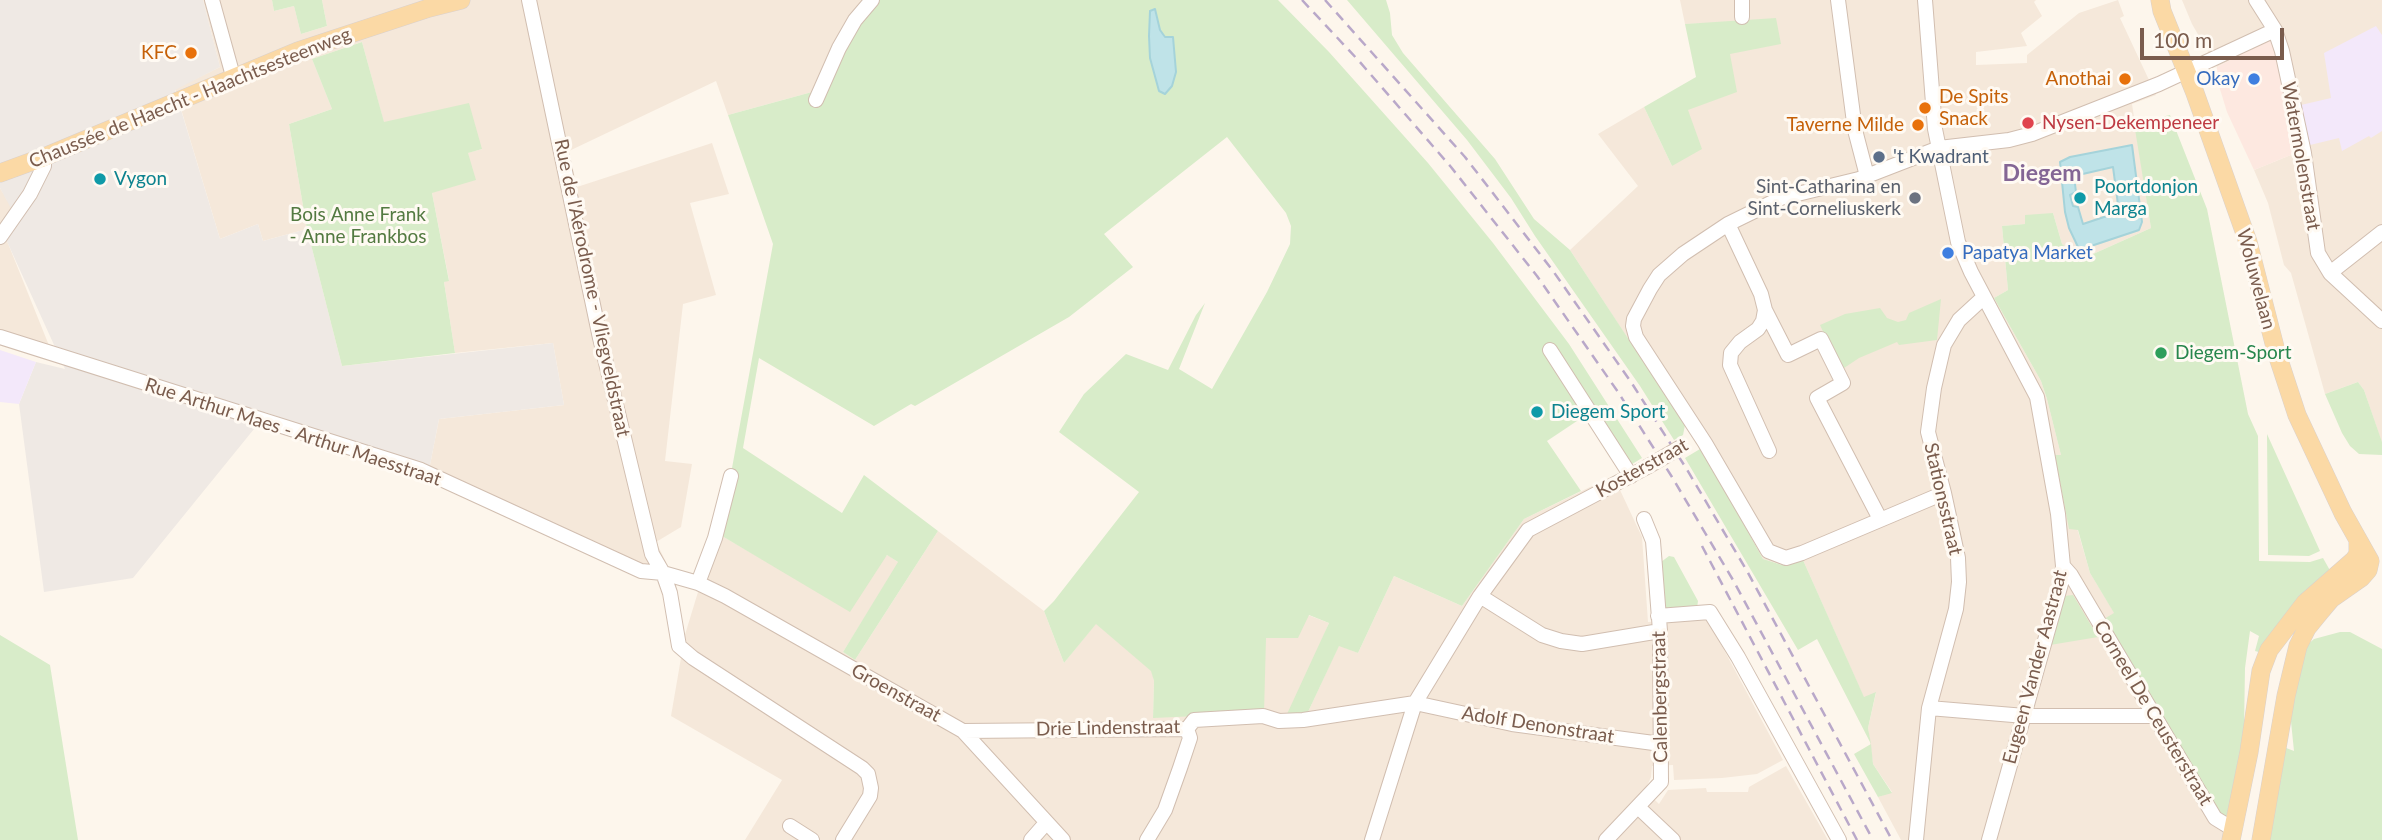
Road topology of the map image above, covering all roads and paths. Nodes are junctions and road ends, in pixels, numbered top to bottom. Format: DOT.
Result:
graph roads {
  1 [pos="212,0"];
  2 [pos="461,0"];
  3 [pos="529,0"];
  4 [pos="872,0"];
  5 [pos="1742,0"];
  6 [pos="1838,0"];
  7 [pos="1925,0"];
  8 [pos="2256,0"];
  9 [pos="2158,4"];
  10 [pos="1741,17"];
  11 [pos="2275,30"];
  12 [pos="2186,70"];
  13 [pos="233,76"];
  14 [pos="816,100"];
  15 [pos="1940,148"];
  16 [pos="44,156"];
  17 [pos="0,173"];
  18 [pos="1867,176"];
  19 [pos="1728,225"];
  20 [pos="2382,232"];
  21 [pos="0,237"];
  22 [pos="2330,273"];
  23 [pos="1984,297"];
  24 [pos="1765,310"];
  25 [pos="2382,321"];
  26 [pos="0,337"];
  27 [pos="1550,350"];
  28 [pos="1700,435"];
  29 [pos="1769,451"];
  30 [pos="731,476"];
  31 [pos="1631,476"];
  32 [pos="1944,492"];
  33 [pos="1644,519"];
  34 [pos="1880,519"];
  35 [pos="2358,542"];
  36 [pos="2063,566"];
  37 [pos="663,573"];
  38 [pos="698,583"];
  39 [pos="1480,596"];
  40 [pos="1658,616"];
  41 [pos="1660,631"];
  42 [pos="1415,703"];
  43 [pos="1929,708"];
  44 [pos="2025,716"];
  45 [pos="2155,716"];
  46 [pos="1187,729"];
  47 [pos="963,731"];
  48 [pos="1661,744"];
  49 [pos="1638,807"];
  50 [pos="1046,823"];
  51 [pos="790,826"];
  52 [pos="2233,833"];
  53 [pos="2262,835"];
  54 [pos="812,840"];
  55 [pos="843,840"];
  56 [pos="1031,840"];
  57 [pos="1063,840"];
  58 [pos="1147,840"];
  59 [pos="1372,840"];
  60 [pos="1606,840"];
  61 [pos="1673,840"];
  62 [pos="1839,840"];
  63 [pos="1916,840"];
  64 [pos="1989,840"];
  1 -- 13 [label="street"];
  2 -- 13 [label="main road, Chaussée de Haecht - Haachtsesteenweg"];
  3 -- 37 [label="street, Rue de l'Aérodrome - Vliegveldstraat"];
  4 -- 14 [label="street"];
  5 -- 10 [label="street"];
  6 -- 18 [label="street"];
  7 -- 15 [label="street, Eugeen Vander Aastraat"];
  8 -- 11 [label="street, Watermolenstraat"];
  9 -- 12 [label="main road, Woluwelaan"];
  11 -- 12 [label="street, Kosterstraat"];
  11 -- 22 [label="street, Watermolenstraat"];
  12 -- 15 [label="street, Kosterstraat"];
  12 -- 35 [label="main road, Woluwelaan"];
  13 -- 16 [label="main road, Chaussée de Haecht - Haachtsesteenweg"];
  15 -- 18 [label="street, Kosterstraat"];
  15 -- 23 [label="street, Eugeen Vander Aastraat"];
  16 -- 17 [label="main road, Chaussée de Haecht - Haachtsesteenweg"];
  16 -- 21 [label="street"];
  18 -- 19 [label="street, Kosterstraat"];
  19 -- 24 [label="street"];
  19 -- 28 [label="street, Kosterstraat"];
  20 -- 22 [label="street"];
  22 -- 25 [label="street, Watermolenstraat"];
  23 -- 32 [label="street, Stationsstraat"];
  23 -- 36 [label="street, Eugeen Vander Aastraat"];
  24 -- 29 [label="street"];
  24 -- 34 [label="street"];
  26 -- 37 [label="street, Rue Arthur Maes - Arthur Maesstraat"];
  27 -- 31 [label="street"];
  28 -- 31 [label="street, Kosterstraat, bridge"];
  28 -- 34 [label="street"];
  30 -- 38 [label="street"];
  31 -- 39 [label="street, Kosterstraat"];
  32 -- 34 [label="street"];
  32 -- 43 [label="street, Stationsstraat"];
  33 -- 40 [label="street, Calenbergstraat"];
  35 -- 52 [label="main road"];
  35 -- 53 [label="main road, Woluwelaan"];
  36 -- 44 [label="street, Eugeen Vander Aastraat"];
  36 -- 45 [label="street, Corneel De Ceusterstraat"];
  37 -- 38 [label="street, Rue Arthur Maes - Arthur Maesstraat"];
  37 -- 55 [label="street, Rue de l'Aérodrome - Vliegveldstraat"];
  38 -- 47 [label="street, Groenstraat"];
  39 -- 41 [label="street"];
  39 -- 42 [label="street, Kosterstraat"];
  40 -- 41 [label="street, Calenbergstraat"];
  40 -- 62 [label="street, Calenbergstraat"];
  41 -- 48 [label="street, Calenbergstraat"];
  42 -- 46 [label="street, Drie Lindenstraat"];
  42 -- 48 [label="street, Adolf Denonstraat"];
  42 -- 59 [label="street, Kosterstraat"];
  43 -- 44 [label="street"];
  43 -- 63 [label="street, Stationsstraat"];
  44 -- 45 [label="street"];
  44 -- 64 [label="street, Eugeen Vander Aastraat"];
  45 -- 52 [label="street, Corneel De Ceusterstraat"];
  46 -- 47 [label="street, Drie Lindenstraat"];
  46 -- 58 [label="street"];
  47 -- 50 [label="street, Groenstraat"];
  48 -- 49 [label="street, Calenbergstraat"];
  49 -- 60 [label="street, Calenbergstraat"];
  49 -- 61 [label="street"];
  50 -- 56 [label="street"];
  50 -- 57 [label="street, Groenstraat"];
  51 -- 54 [label="street"];
  52 -- 53 [label="main road"];
}
